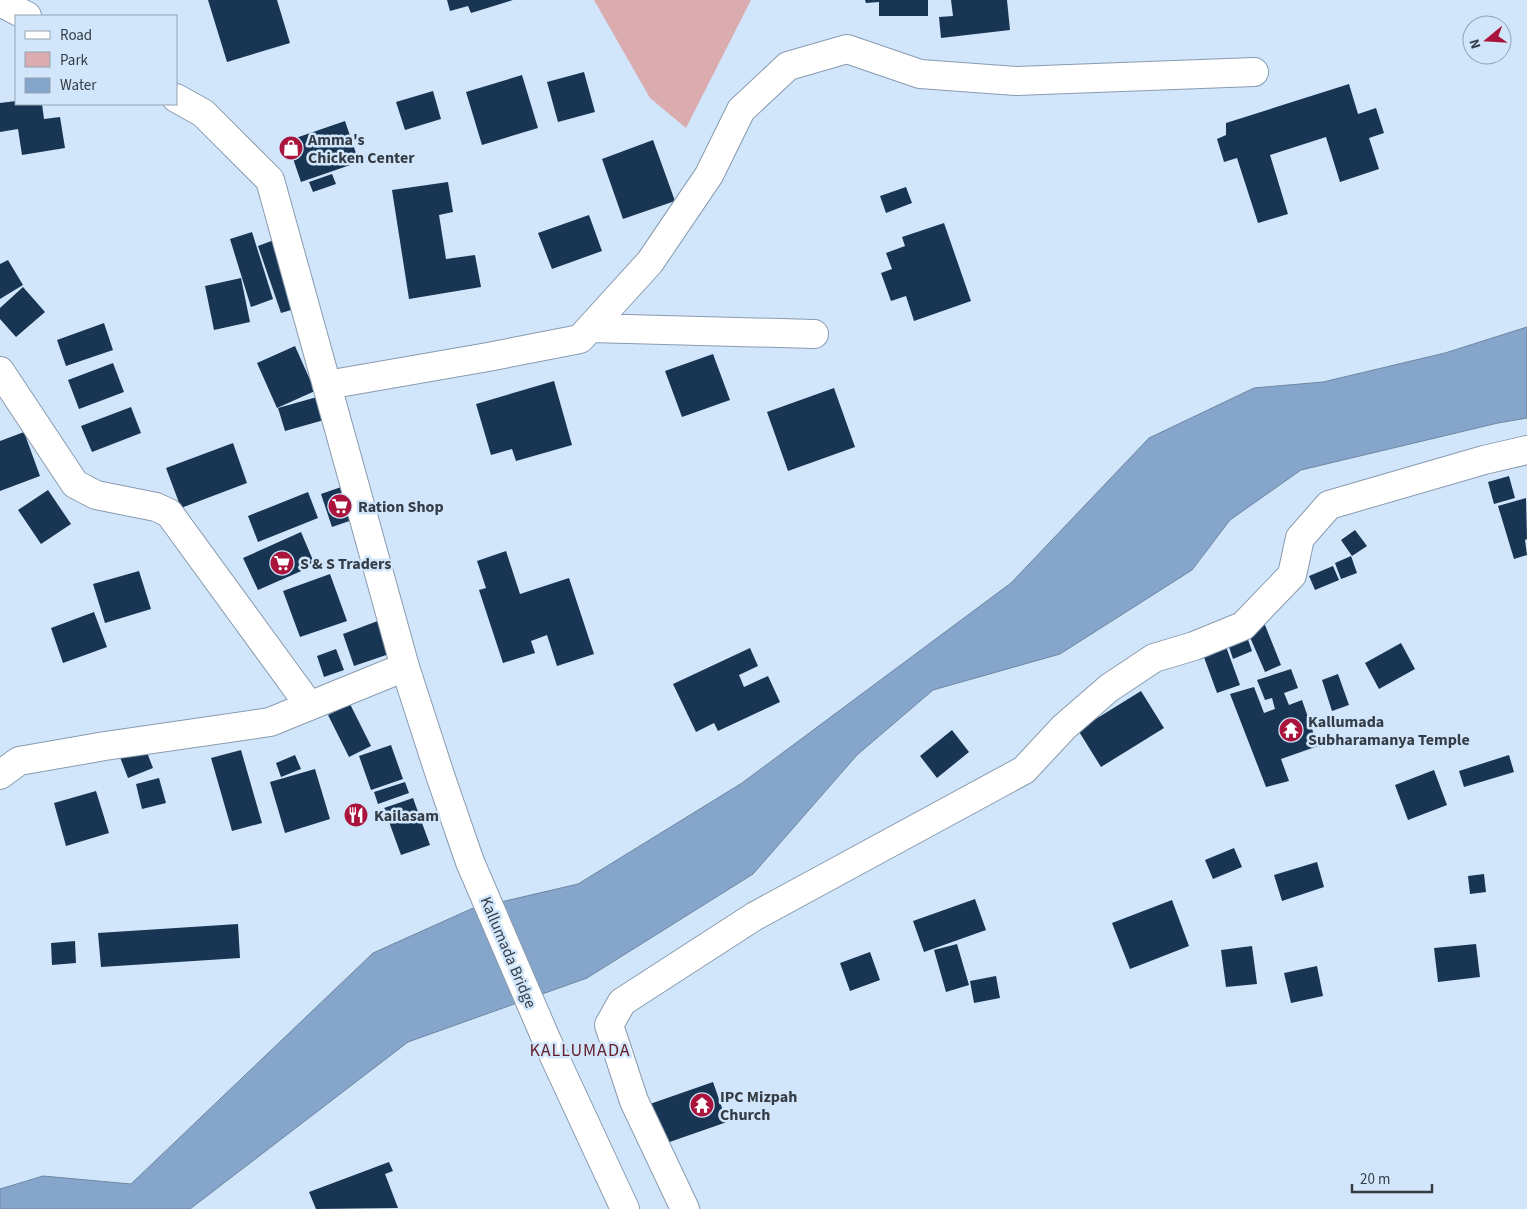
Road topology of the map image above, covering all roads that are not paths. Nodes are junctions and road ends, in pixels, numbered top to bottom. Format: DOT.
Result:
graph roads {
  1 [pos="1254,72"];
  2 [pos="178,99"];
  3 [pos="591,328"];
  4 [pos="814,334"];
  5 [pos="0,371"];
  6 [pos="327,385"];
  7 [pos="1527,450"];
  8 [pos="405,668"];
  9 [pos="309,705"];
  10 [pos="0,775"];
  11 [pos="625,1209"];
  12 [pos="685,1209"];
  1 -- 3 [label="main road"];
  2 -- 6 [label="main road, Kallumada Bridge"];
  3 -- 4 [label="main road"];
  3 -- 6 [label="main road"];
  5 -- 9 [label="main road"];
  6 -- 8 [label="main road, Kallumada Bridge"];
  7 -- 12 [label="main road"];
  8 -- 9 [label="main road"];
  8 -- 11 [label="main road, Kallumada Bridge"];
  9 -- 10 [label="main road"];
}
